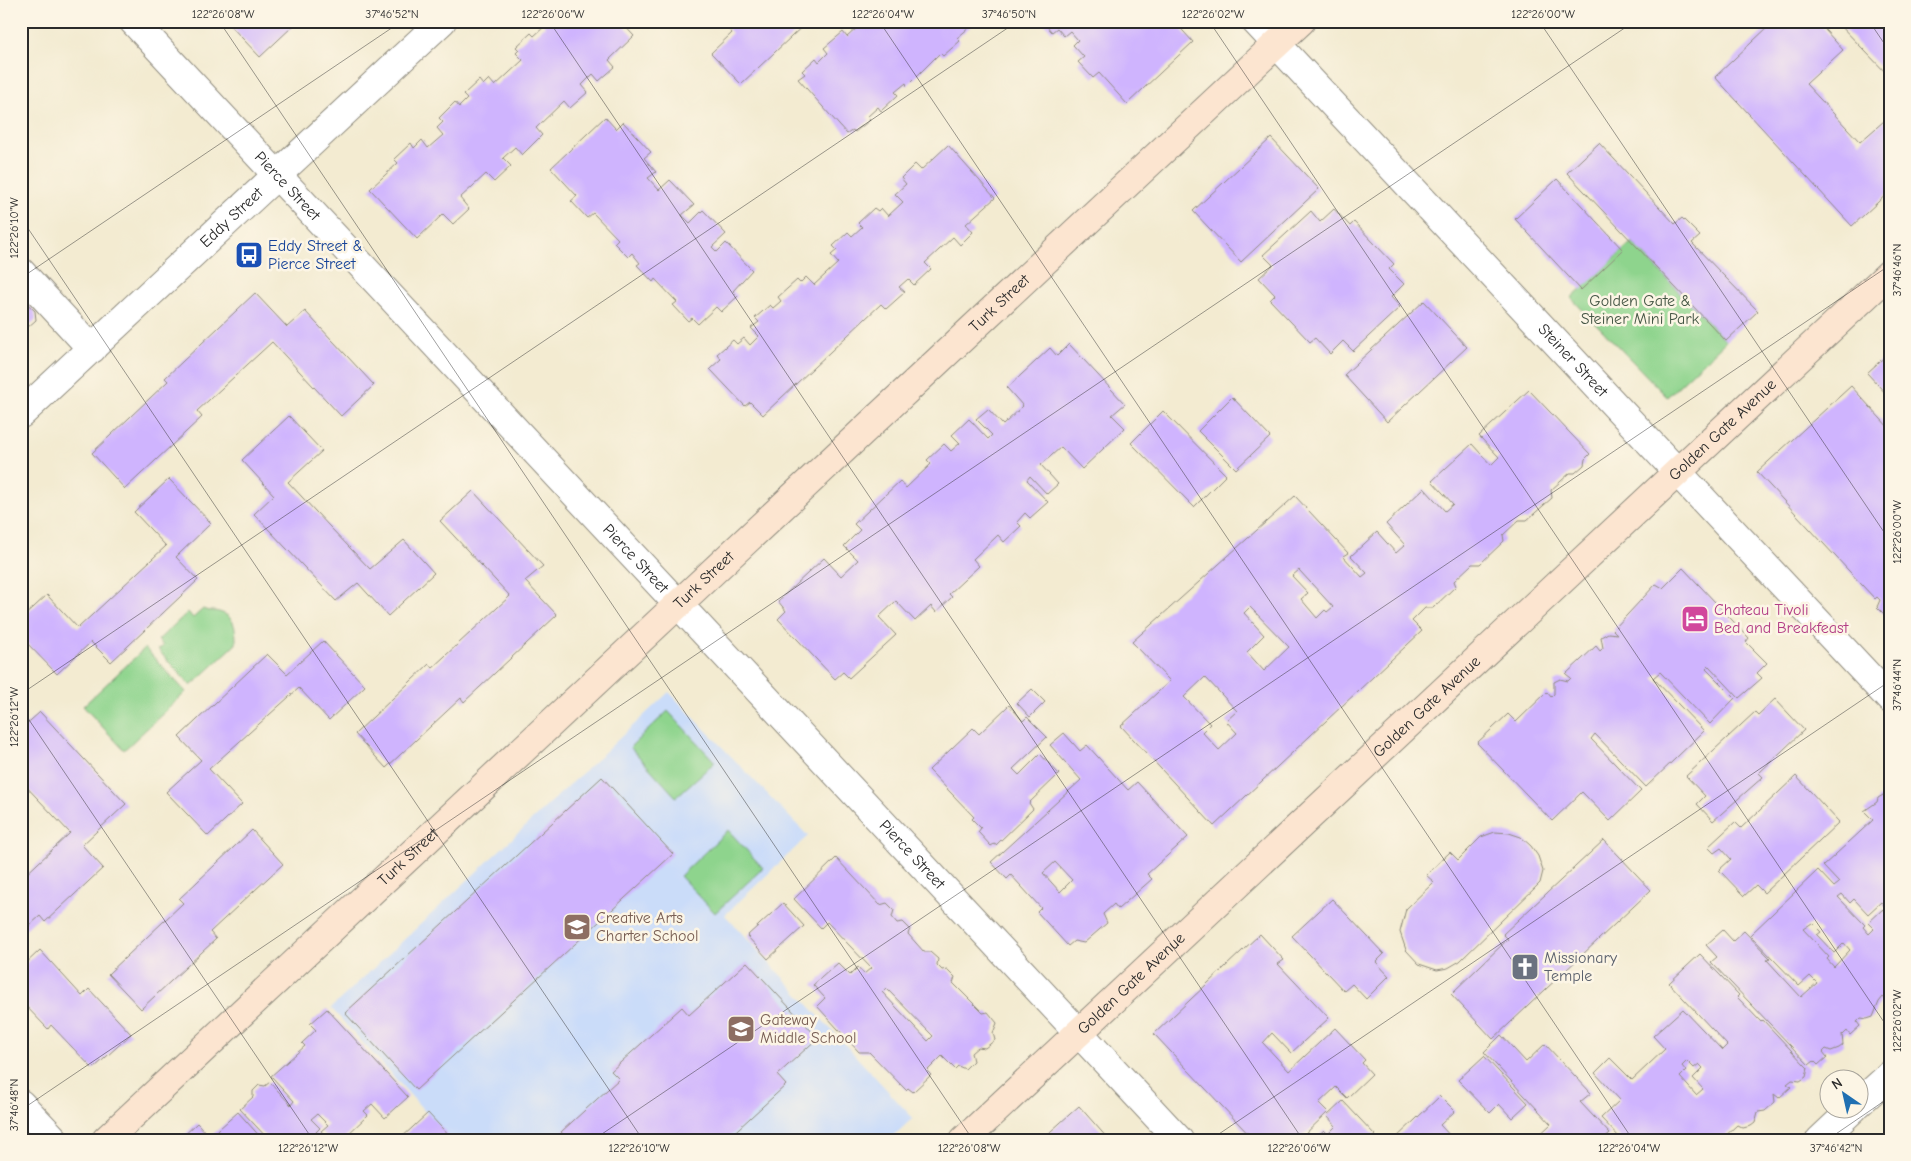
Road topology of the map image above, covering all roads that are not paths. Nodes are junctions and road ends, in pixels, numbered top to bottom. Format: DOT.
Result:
graph roads {
  1 [pos="133,21"];
  2 [pos="442,21"];
  3 [pos="1255,21"];
  4 [pos="1301,21"];
  5 [pos="1276,44"];
  6 [pos="276,175"];
  7 [pos="21,272"];
  8 [pos="1890,273"];
  9 [pos="92,348"];
  10 [pos="21,414"];
  11 [pos="1677,473"];
  12 [pos="678,604"];
  13 [pos="1890,699"];
  14 [pos="1078,1032"];
  15 [pos="1890,1075"];
  16 [pos="1868,1095"];
  17 [pos="21,1104"];
  18 [pos="1843,1118"];
  19 [pos="55,1140"];
  20 [pos="106,1140"];
  21 [pos="964,1140"];
  22 [pos="1179,1140"];
  23 [pos="1820,1140"];
  1 -- 6 [label="street, Pierce Street"];
  2 -- 6 [label="street, Eddy Street"];
  3 -- 5 [label="street, Steiner Street"];
  4 -- 5 [label="main road, Turk Street"];
  5 -- 11 [label="street, Steiner Street"];
  5 -- 12 [label="main road, Turk Street"];
  6 -- 9 [label="street, Eddy Street"];
  6 -- 12 [label="street, Pierce Street"];
  7 -- 9 [label="street"];
  8 -- 11 [label="main road, Golden Gate Avenue"];
  9 -- 10 [label="street, Eddy Street"];
  11 -- 13 [label="street, Steiner Street"];
  11 -- 14 [label="main road, Golden Gate Avenue"];
  12 -- 14 [label="street, Pierce Street"];
  12 -- 20 [label="main road, Turk Street"];
  14 -- 21 [label="main road, Golden Gate Avenue"];
  14 -- 22 [label="street, Pierce Street"];
  15 -- 16 [label="street"];
  17 -- 19 [label="street"];
  18 -- 23 [label="street"];
}
